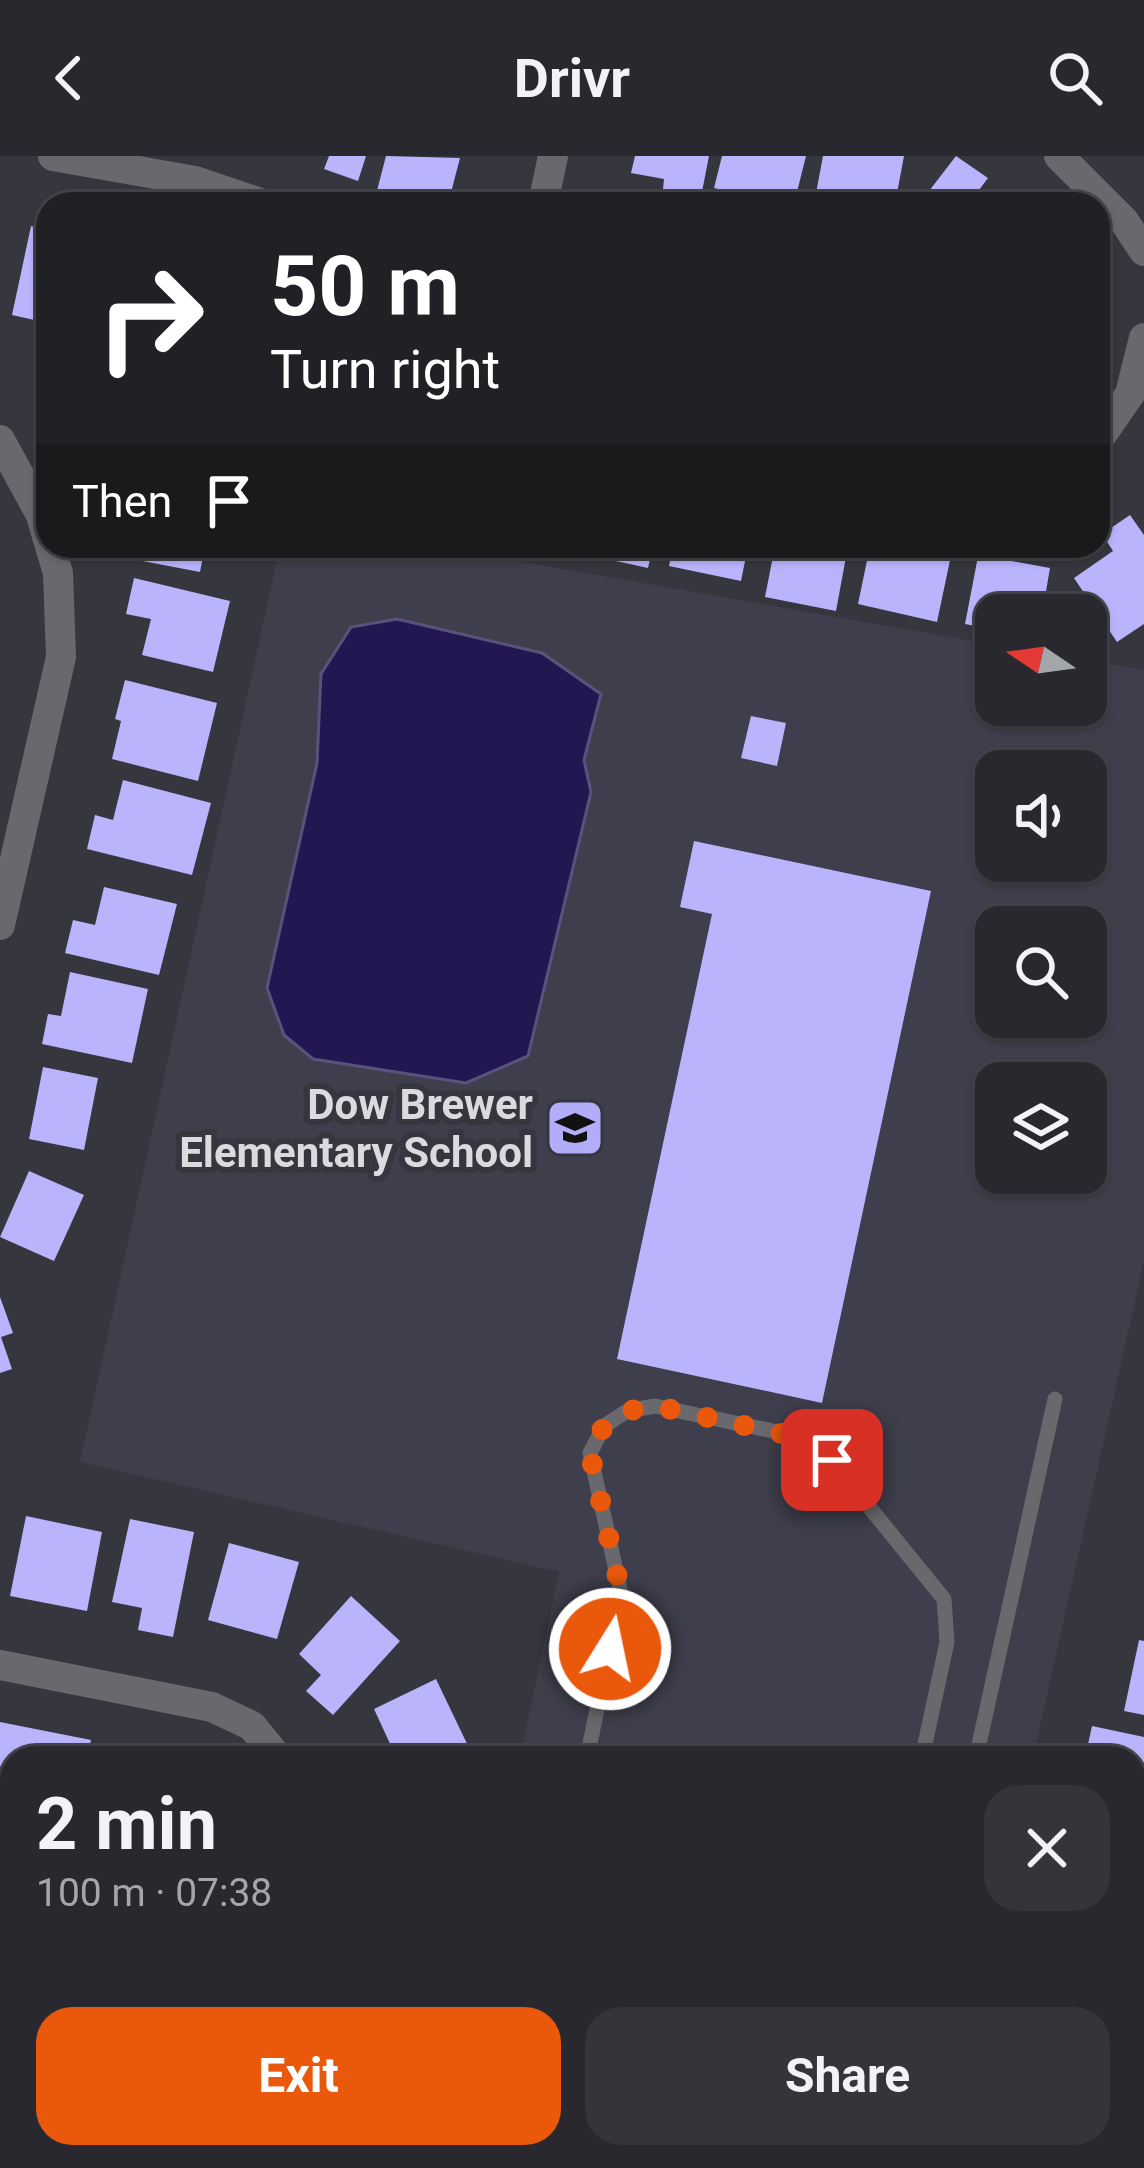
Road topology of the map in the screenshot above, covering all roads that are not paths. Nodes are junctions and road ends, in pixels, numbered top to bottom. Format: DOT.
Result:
graph roads {
  1 [pos="53,156"];
  2 [pos="553,156"];
  3 [pos="1060,156"];
  4 [pos="226,192"];
  5 [pos="546,192"];
  6 [pos="1096,192"];
  7 [pos="1110,206"];
  8 [pos="1144,251"];
  9 [pos="1144,338"];
  10 [pos="1110,423"];
  11 [pos="0,440"];
  12 [pos="36,506"];
  13 [pos="54,558"];
  14 [pos="7,867"];
  15 [pos="0,925"];
  16 [pos="1055,1399"];
  17 [pos="0,1665"];
  18 [pos="269,1746"];
  19 [pos="589,1746"];
  20 [pos="925,1746"];
  21 [pos="979,1746"];
  1 -- 4 [label="street"];
  2 -- 5 [label="street"];
  3 -- 6 [label="street"];
  7 -- 8 [label="street"];
  9 -- 10 [label="street"];
  11 -- 12 [label="street"];
  13 -- 14 [label="street"];
  14 -- 15 [label="street"];
  16 -- 21 [label="lane"];
  17 -- 18 [label="street"];
  19 -- 20 [label="lane"];
}
